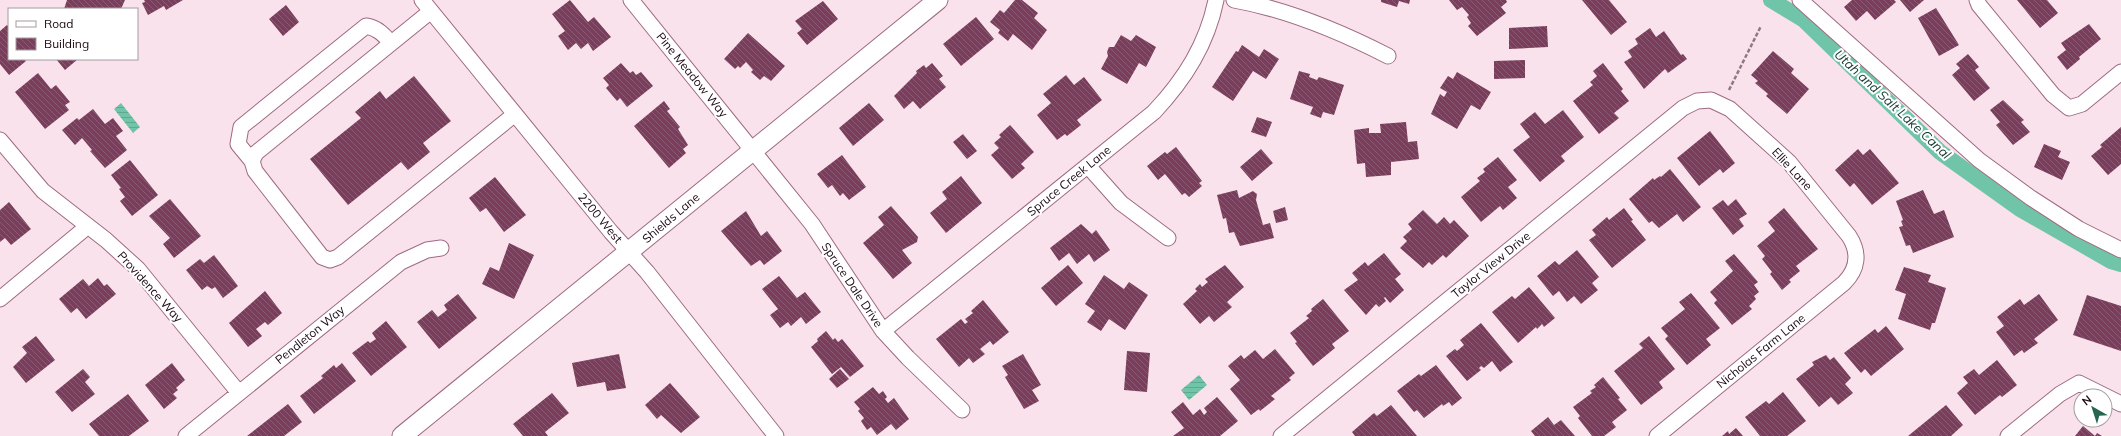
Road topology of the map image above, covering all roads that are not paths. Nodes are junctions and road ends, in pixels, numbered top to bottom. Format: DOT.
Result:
graph roads {
  1 [pos="631,0"];
  2 [pos="938,0"];
  3 [pos="1216,0"];
  4 [pos="1234,0"];
  5 [pos="1800,0"];
  6 [pos="1977,0"];
  7 [pos="427,5"];
  8 [pos="391,44"];
  9 [pos="1388,56"];
  10 [pos="2121,72"];
  11 [pos="1704,100"];
  12 [pos="515,114"];
  13 [pos="0,140"];
  14 [pos="753,151"];
  15 [pos="252,161"];
  16 [pos="1088,166"];
  17 [pos="88,226"];
  18 [pos="1168,238"];
  19 [pos="441,248"];
  20 [pos="2121,250"];
  21 [pos="629,253"];
  22 [pos="1857,261"];
  23 [pos="0,299"];
  24 [pos="884,331"];
  25 [pos="239,393"];
  26 [pos="2121,404"];
  27 [pos="962,410"];
  28 [pos="186,436"];
  29 [pos="402,436"];
  30 [pos="776,436"];
  31 [pos="1281,436"];
  32 [pos="1657,436"];
  33 [pos="2008,436"];
  1 -- 14 [label="street, Pine Meadow Way"];
  2 -- 14 [label="main road, Shields Lane"];
  3 -- 16 [label="street, Spruce Creek Lane"];
  4 -- 9 [label="street"];
  5 -- 20 [label="street"];
  6 -- 10 [label="street"];
  7 -- 8 [label="street"];
  7 -- 12 [label="street, 2200 West"];
  8 -- 15 [label="street"];
  8 -- 15 [label="street"];
  11 -- 22 [label="street, Ellie Lane"];
  11 -- 31 [label="street, Taylor View Drive"];
  12 -- 15 [label="street"];
  12 -- 21 [label="street, 2200 West"];
  13 -- 17 [label="street, Providence Way"];
  14 -- 21 [label="main road, Shields Lane"];
  14 -- 24 [label="street, Spruce Dale Drive"];
  16 -- 18 [label="street"];
  16 -- 24 [label="street, Spruce Creek Lane"];
  17 -- 23 [label="street"];
  17 -- 25 [label="street, Providence Way"];
  19 -- 25 [label="street, Pendleton Way"];
  21 -- 29 [label="main road, Shields Lane"];
  21 -- 30 [label="street, 2200 West"];
  22 -- 32 [label="street, Nicholas Farm Lane"];
  24 -- 27 [label="street, Spruce Dale Drive"];
  25 -- 28 [label="street, Pendleton Way"];
  26 -- 33 [label="street"];
}
